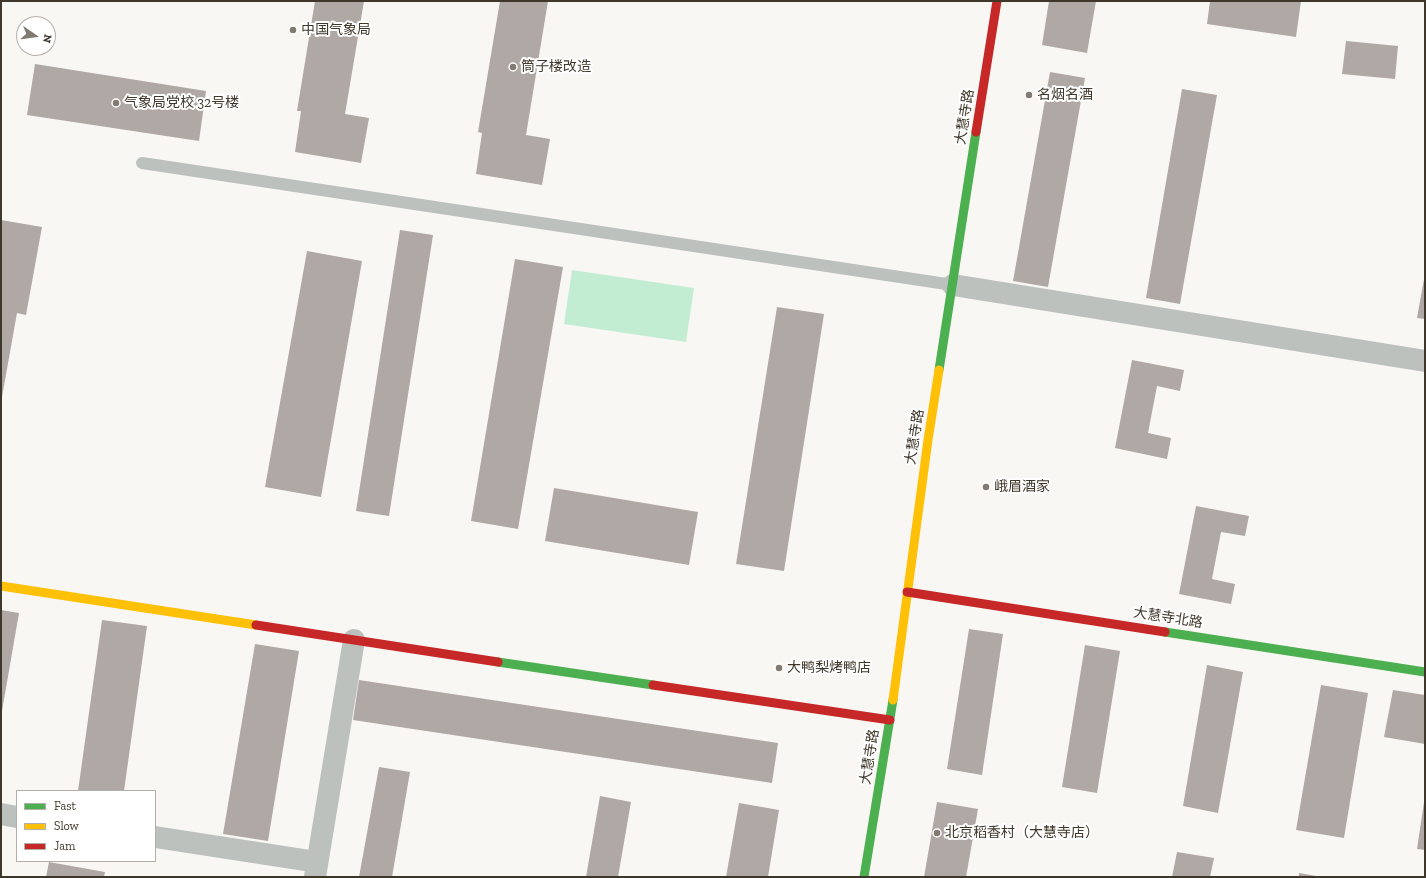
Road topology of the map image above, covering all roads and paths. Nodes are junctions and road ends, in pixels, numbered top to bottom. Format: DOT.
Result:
graph roads {
  1 [pos="997,1"];
  2 [pos="142,163"];
  3 [pos="953,285"];
  4 [pos="1425,361"];
  5 [pos="1,586"];
  6 [pos="906,592"];
  7 [pos="354,640"];
  8 [pos="1425,672"];
  9 [pos="890,720"];
  10 [pos="1,814"];
  11 [pos="16,817"];
  12 [pos="156,837"];
  13 [pos="316,869"];
  14 [pos="864,877"];
  1 -- 3 [label="street, 大慧寺路"];
  2 -- 3 [label="lane"];
  3 -- 4 [label="street"];
  3 -- 6 [label="street, 大慧寺路"];
  5 -- 7 [label="street"];
  6 -- 8 [label="street, 大慧寺北路"];
  6 -- 9 [label="street, 大慧寺路"];
  7 -- 9 [label="street"];
  7 -- 13 [label="street"];
  9 -- 14 [label="street, 大慧寺路"];
  10 -- 11 [label="street"];
  12 -- 13 [label="street"];
}
